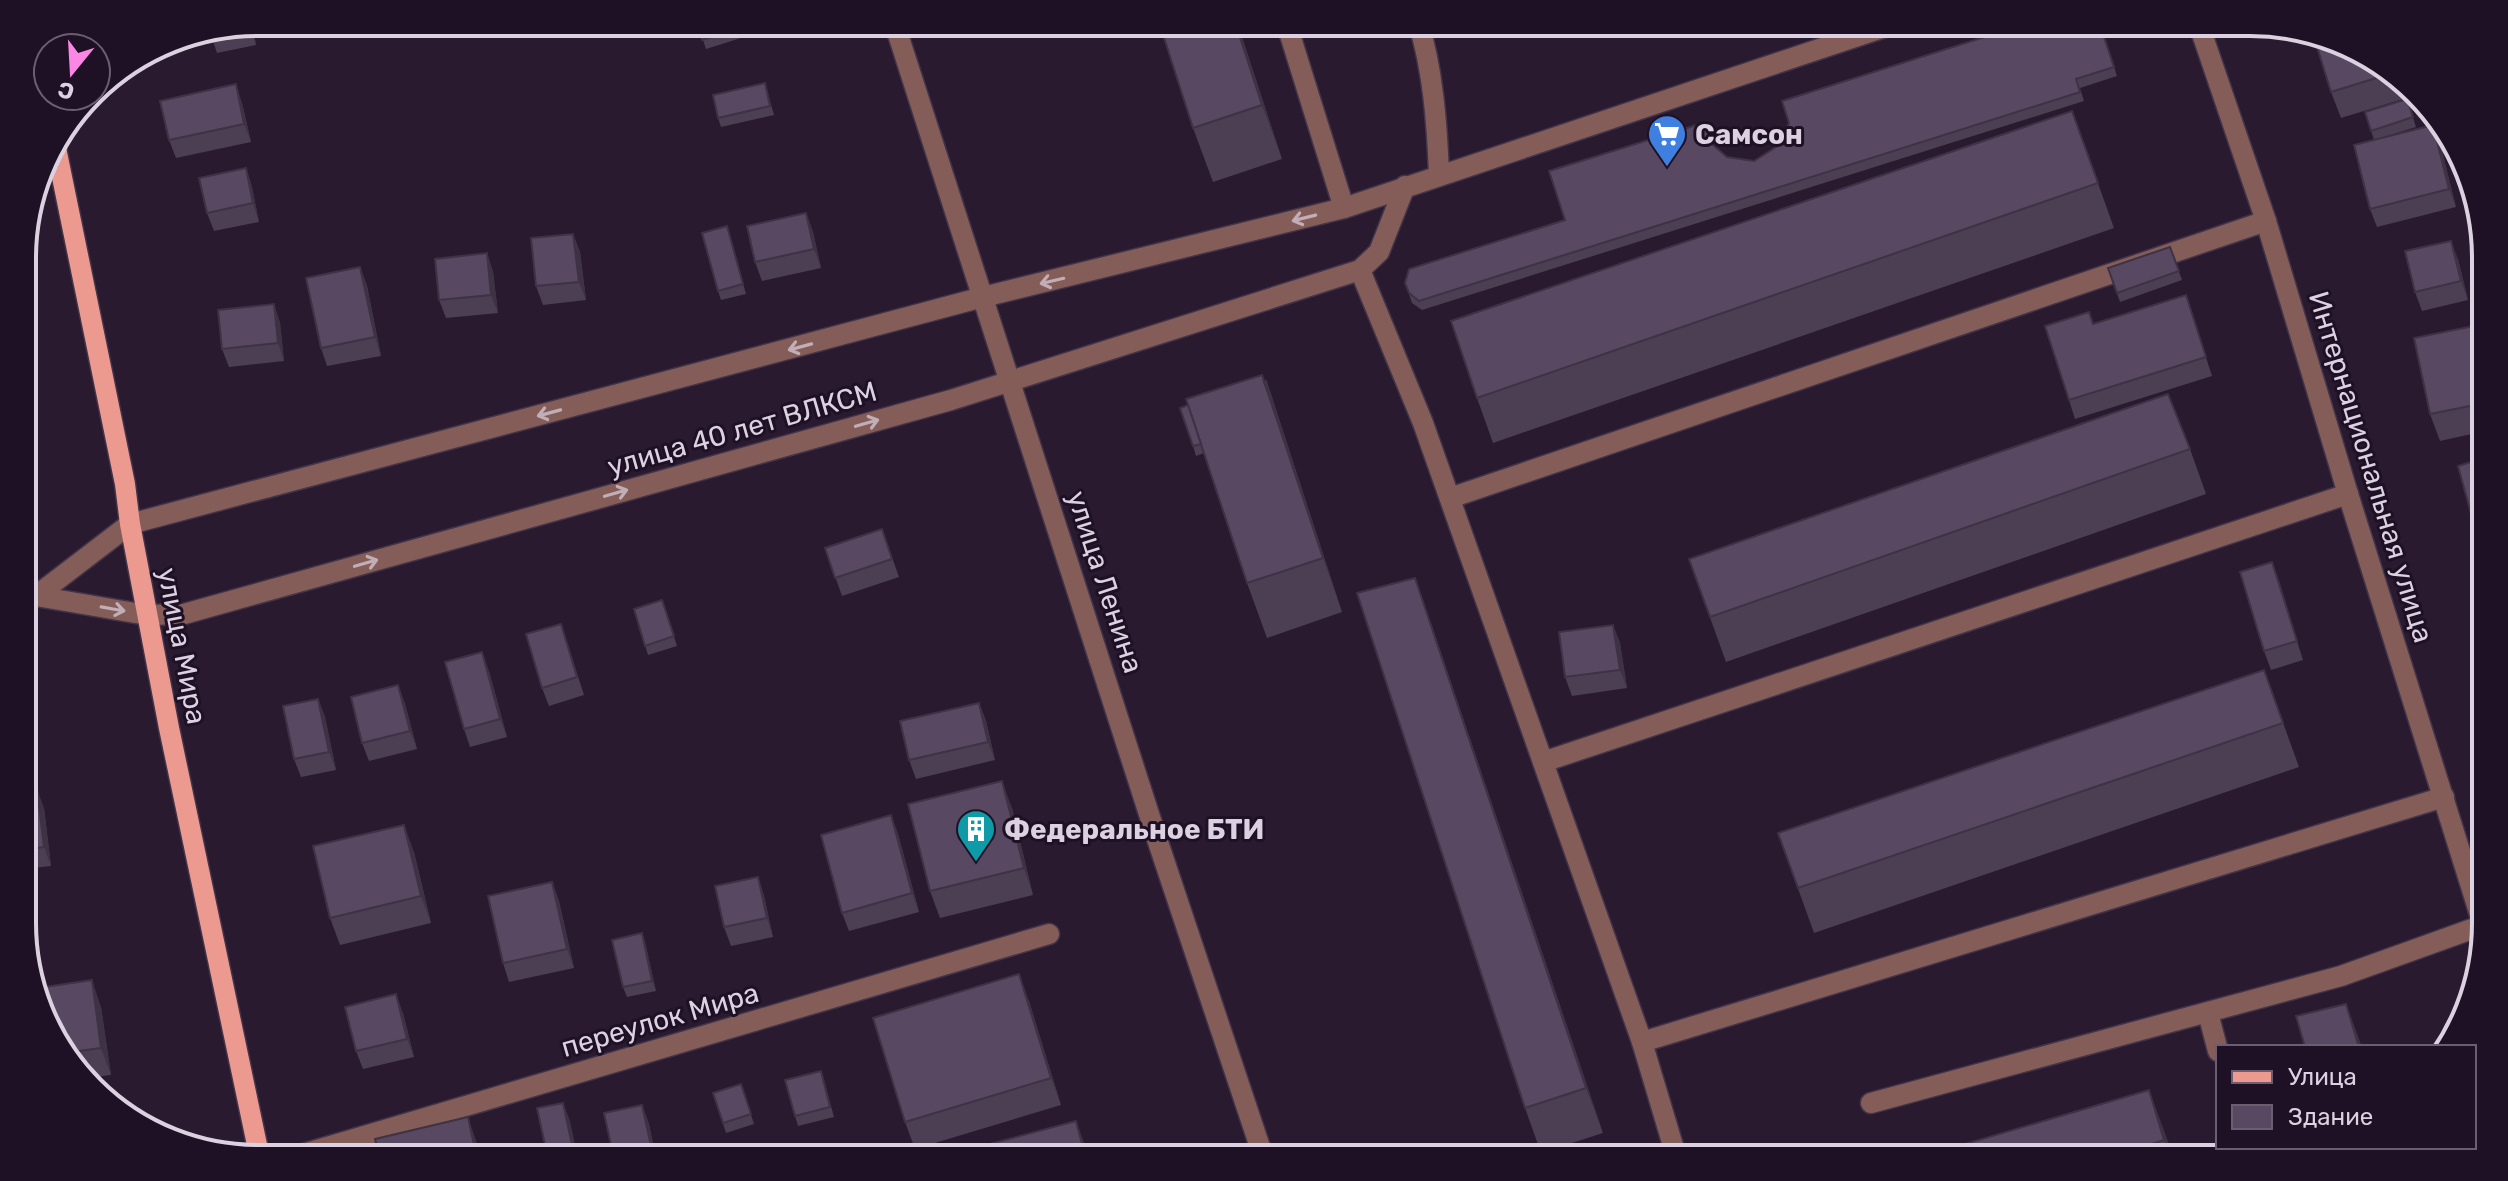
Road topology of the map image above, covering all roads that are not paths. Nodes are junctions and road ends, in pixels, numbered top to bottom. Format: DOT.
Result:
graph roads {
  1 [pos="899,36"];
  2 [pos="1290,36"];
  3 [pos="1423,36"];
  4 [pos="1858,36"];
  5 [pos="2203,36"];
  6 [pos="59,161"];
  7 [pos="1439,174"];
  8 [pos="1405,186"];
  9 [pos="1344,208"];
  10 [pos="2266,221"];
  11 [pos="1360,270"];
  12 [pos="983,297"];
  13 [pos="1011,381"];
  14 [pos="2348,494"];
  15 [pos="1450,498"];
  16 [pos="130,524"];
  17 [pos="36,593"];
  18 [pos="36,598"];
  19 [pos="147,615"];
  20 [pos="1543,762"];
  21 [pos="2444,797"];
  22 [pos="2472,889"];
  23 [pos="2471,932"];
  24 [pos="1049,934"];
  25 [pos="2208,1013"];
  26 [pos="1642,1042"];
  27 [pos="2216,1045"];
  28 [pos="1871,1103"];
  29 [pos="257,1145"];
  30 [pos="333,1145"];
  31 [pos="1259,1145"];
  32 [pos="1673,1145"];
  1 -- 12 [label="street, улица Ленина"];
  2 -- 9 [label="street"];
  3 -- 7 [label="street"];
  4 -- 7 [label="street, улица 40 лет ВЛКСМ"];
  5 -- 10 [label="street, Интернациональная улица"];
  6 -- 16 [label="main road, улица Мира"];
  7 -- 8 [label="street, улица 40 лет ВЛКСМ"];
  8 -- 9 [label="street, улица 40 лет ВЛКСМ"];
  8 -- 11 [label="street"];
  9 -- 12 [label="street, улица 40 лет ВЛКСМ, one-way"];
  10 -- 14 [label="street, Интернациональная улица"];
  10 -- 15 [label="street"];
  11 -- 13 [label="street, улица 40 лет ВЛКСМ"];
  11 -- 15 [label="street"];
  12 -- 13 [label="street, улица Ленина"];
  12 -- 16 [label="street, улица 40 лет ВЛКСМ, one-way"];
  19 -- 13 [label="street, улица 40 лет ВЛКСМ, one-way"];
  13 -- 31 [label="street, улица Ленина"];
  14 -- 20 [label="street"];
  14 -- 21 [label="street, Интернациональная улица"];
  15 -- 20 [label="street"];
  16 -- 17 [label="street, улица 40 лет ВЛКСМ"];
  16 -- 19 [label="main road, улица Мира"];
  18 -- 19 [label="street, улица 40 лет ВЛКСМ, one-way"];
  19 -- 29 [label="main road, улица Мира"];
  20 -- 26 [label="street"];
  21 -- 22 [label="street, Интернациональная улица"];
  21 -- 26 [label="street"];
  23 -- 25 [label="street"];
  24 -- 30 [label="street, переулок Мира"];
  25 -- 27 [label="street"];
  25 -- 28 [label="street"];
  26 -- 32 [label="street"];
}
